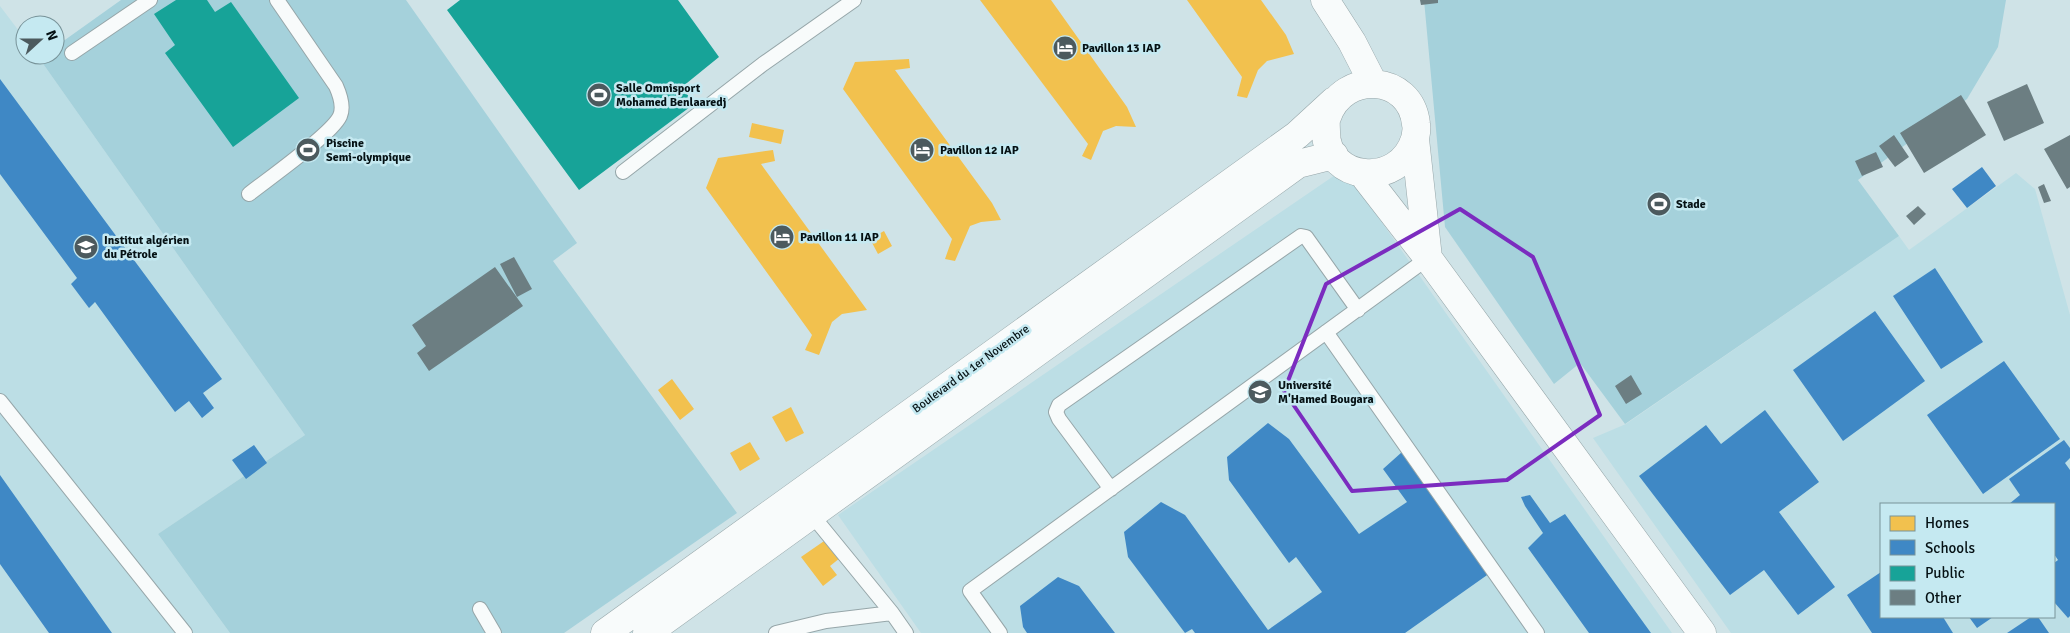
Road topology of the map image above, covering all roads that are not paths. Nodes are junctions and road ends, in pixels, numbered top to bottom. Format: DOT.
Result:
graph roads {
  1 [pos="150,0"];
  2 [pos="277,0"];
  3 [pos="854,0"];
  4 [pos="1324,0"];
  5 [pos="72,53"];
  6 [pos="1373,83"];
  7 [pos="1334,101"];
  8 [pos="1415,139"];
  9 [pos="1334,155"];
  10 [pos="623,172"];
  11 [pos="1362,173"];
  12 [pos="249,194"];
  13 [pos="1428,258"];
  14 [pos="1358,310"];
  15 [pos="1326,332"];
  16 [pos="0,401"];
  17 [pos="1111,489"];
  18 [pos="812,515"];
  19 [pos="480,609"];
  20 [pos="892,613"];
  21 [pos="650,632"];
  22 [pos="185,633"];
  23 [pos="494,633"];
  24 [pos="605,633"];
  25 [pos="776,633"];
  26 [pos="906,633"];
  27 [pos="1000,633"];
  28 [pos="1537,633"];
  29 [pos="1702,633"];
  1 -- 5 [label="lane"];
  2 -- 12 [label="lane"];
  3 -- 10 [label="lane"];
  4 -- 6 [label="main road"];
  6 -- 7 [label="main road"];
  6 -- 8 [label="main road"];
  7 -- 9 [label="main road"];
  7 -- 24 [label="main road, Boulevard du 1er Novembre"];
  8 -- 11 [label="main road"];
  8 -- 13 [label="main road"];
  9 -- 11 [label="main road"];
  9 -- 18 [label="main road, Boulevard du 1er Novembre"];
  11 -- 13 [label="main road"];
  13 -- 14 [label="lane"];
  13 -- 29 [label="main road"];
  14 -- 15 [label="lane"];
  14 -- 17 [label="lane"];
  15 -- 17 [label="lane"];
  15 -- 28 [label="lane"];
  16 -- 22 [label="lane"];
  17 -- 27 [label="lane"];
  18 -- 20 [label="lane"];
  18 -- 21 [label="main road, Boulevard du 1er Novembre"];
  19 -- 23 [label="lane"];
  20 -- 25 [label="lane"];
  20 -- 26 [label="lane"];
}
